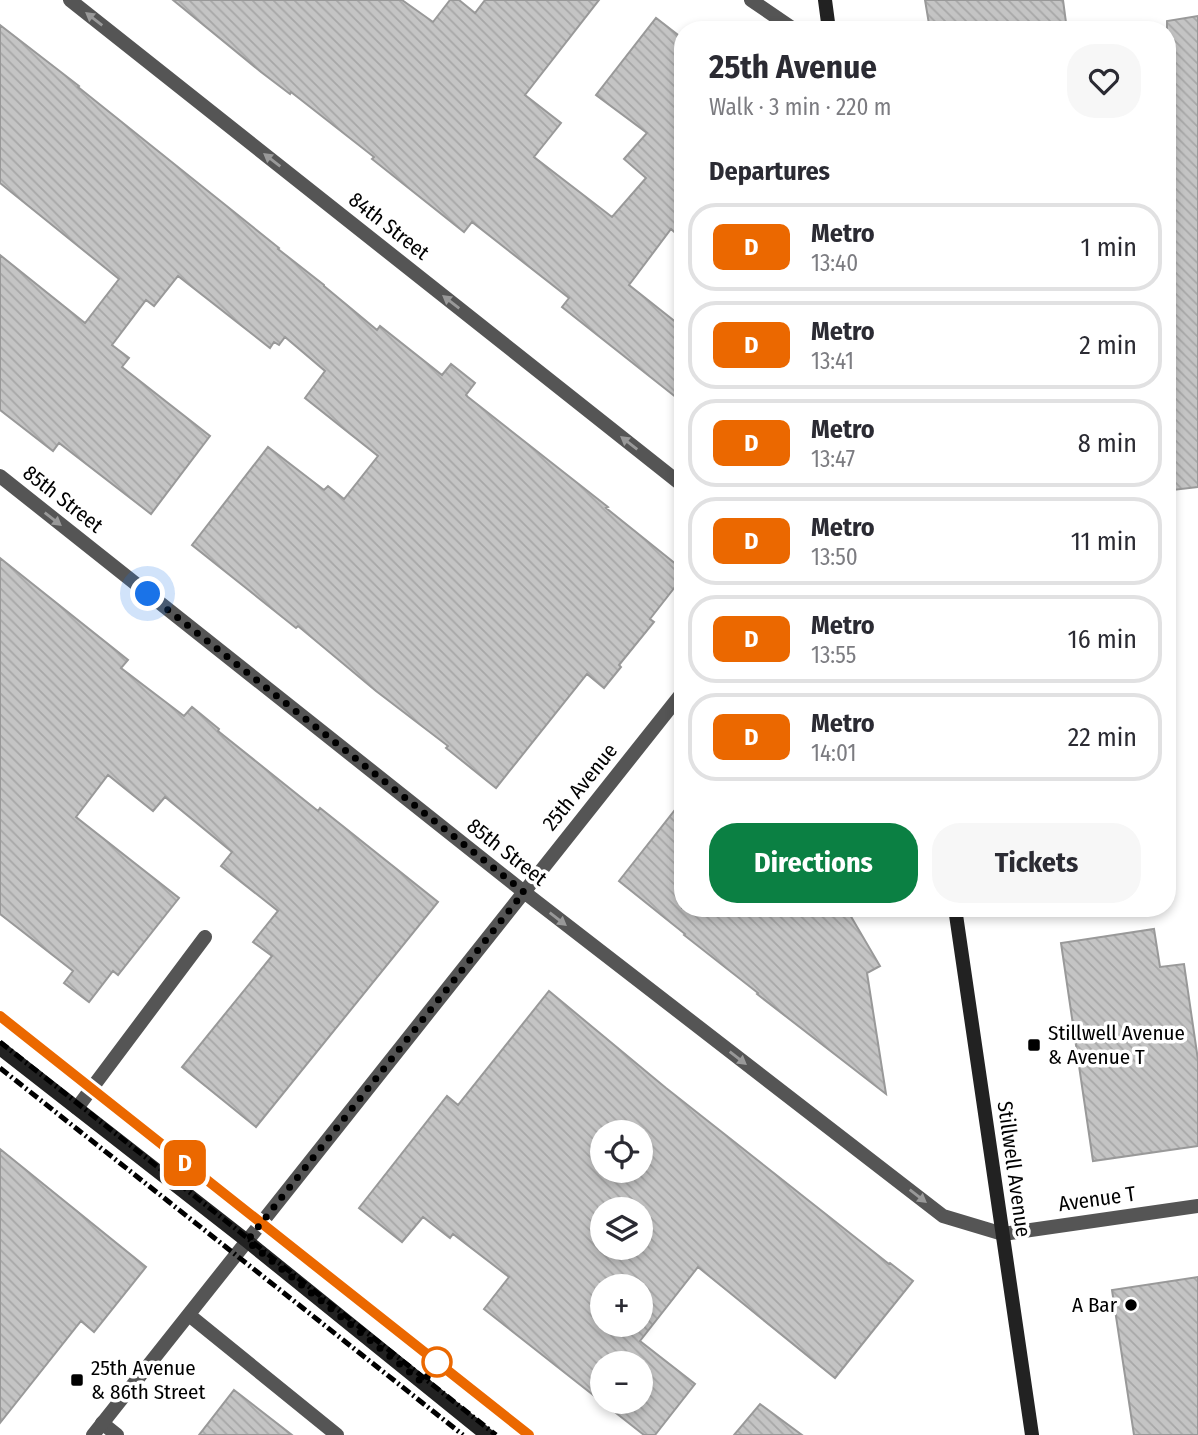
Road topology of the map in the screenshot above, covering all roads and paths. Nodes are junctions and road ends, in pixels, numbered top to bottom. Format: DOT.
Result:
graph roads {
  1 [pos="70,0"];
  2 [pos="751,0"];
  3 [pos="825,0"];
  4 [pos="782,21"];
  5 [pos="827,21"];
  6 [pos="0,476"];
  7 [pos="674,479"];
  8 [pos="674,703"];
  9 [pos="524,892"];
  10 [pos="956,917"];
  11 [pos="205,937"];
  12 [pos="0,1048"];
  13 [pos="77,1108"];
  14 [pos="1198,1206"];
  15 [pos="1003,1234"];
  16 [pos="247,1241"];
  17 [pos="189,1315"];
  18 [pos="98,1429"];
  19 [pos="117,1435"];
  20 [pos="337,1435"];
  21 [pos="487,1435"];
  22 [pos="1032,1435"];
  7 -- 1 [label="street, 84th Street, one-way"];
  2 -- 4 [label="street"];
  3 -- 5 [label="main road"];
  6 -- 9 [label="street, 85th Street, one-way"];
  8 -- 9 [label="street, 25th Avenue"];
  9 -- 15 [label="street, 85th Street, one-way"];
  9 -- 16 [label="street, 25th Avenue"];
  10 -- 15 [label="main road, Stillwell Avenue"];
  11 -- 13 [label="street"];
  12 -- 13 [label="main road"];
  13 -- 16 [label="main road"];
  14 -- 15 [label="street, Avenue T"];
  15 -- 22 [label="main road, Stillwell Avenue"];
  16 -- 17 [label="street, 25th Avenue"];
  16 -- 21 [label="main road"];
  17 -- 18 [label="street, 25th Avenue"];
  17 -- 20 [label="street"];
  18 -- 19 [label="street"];
}
